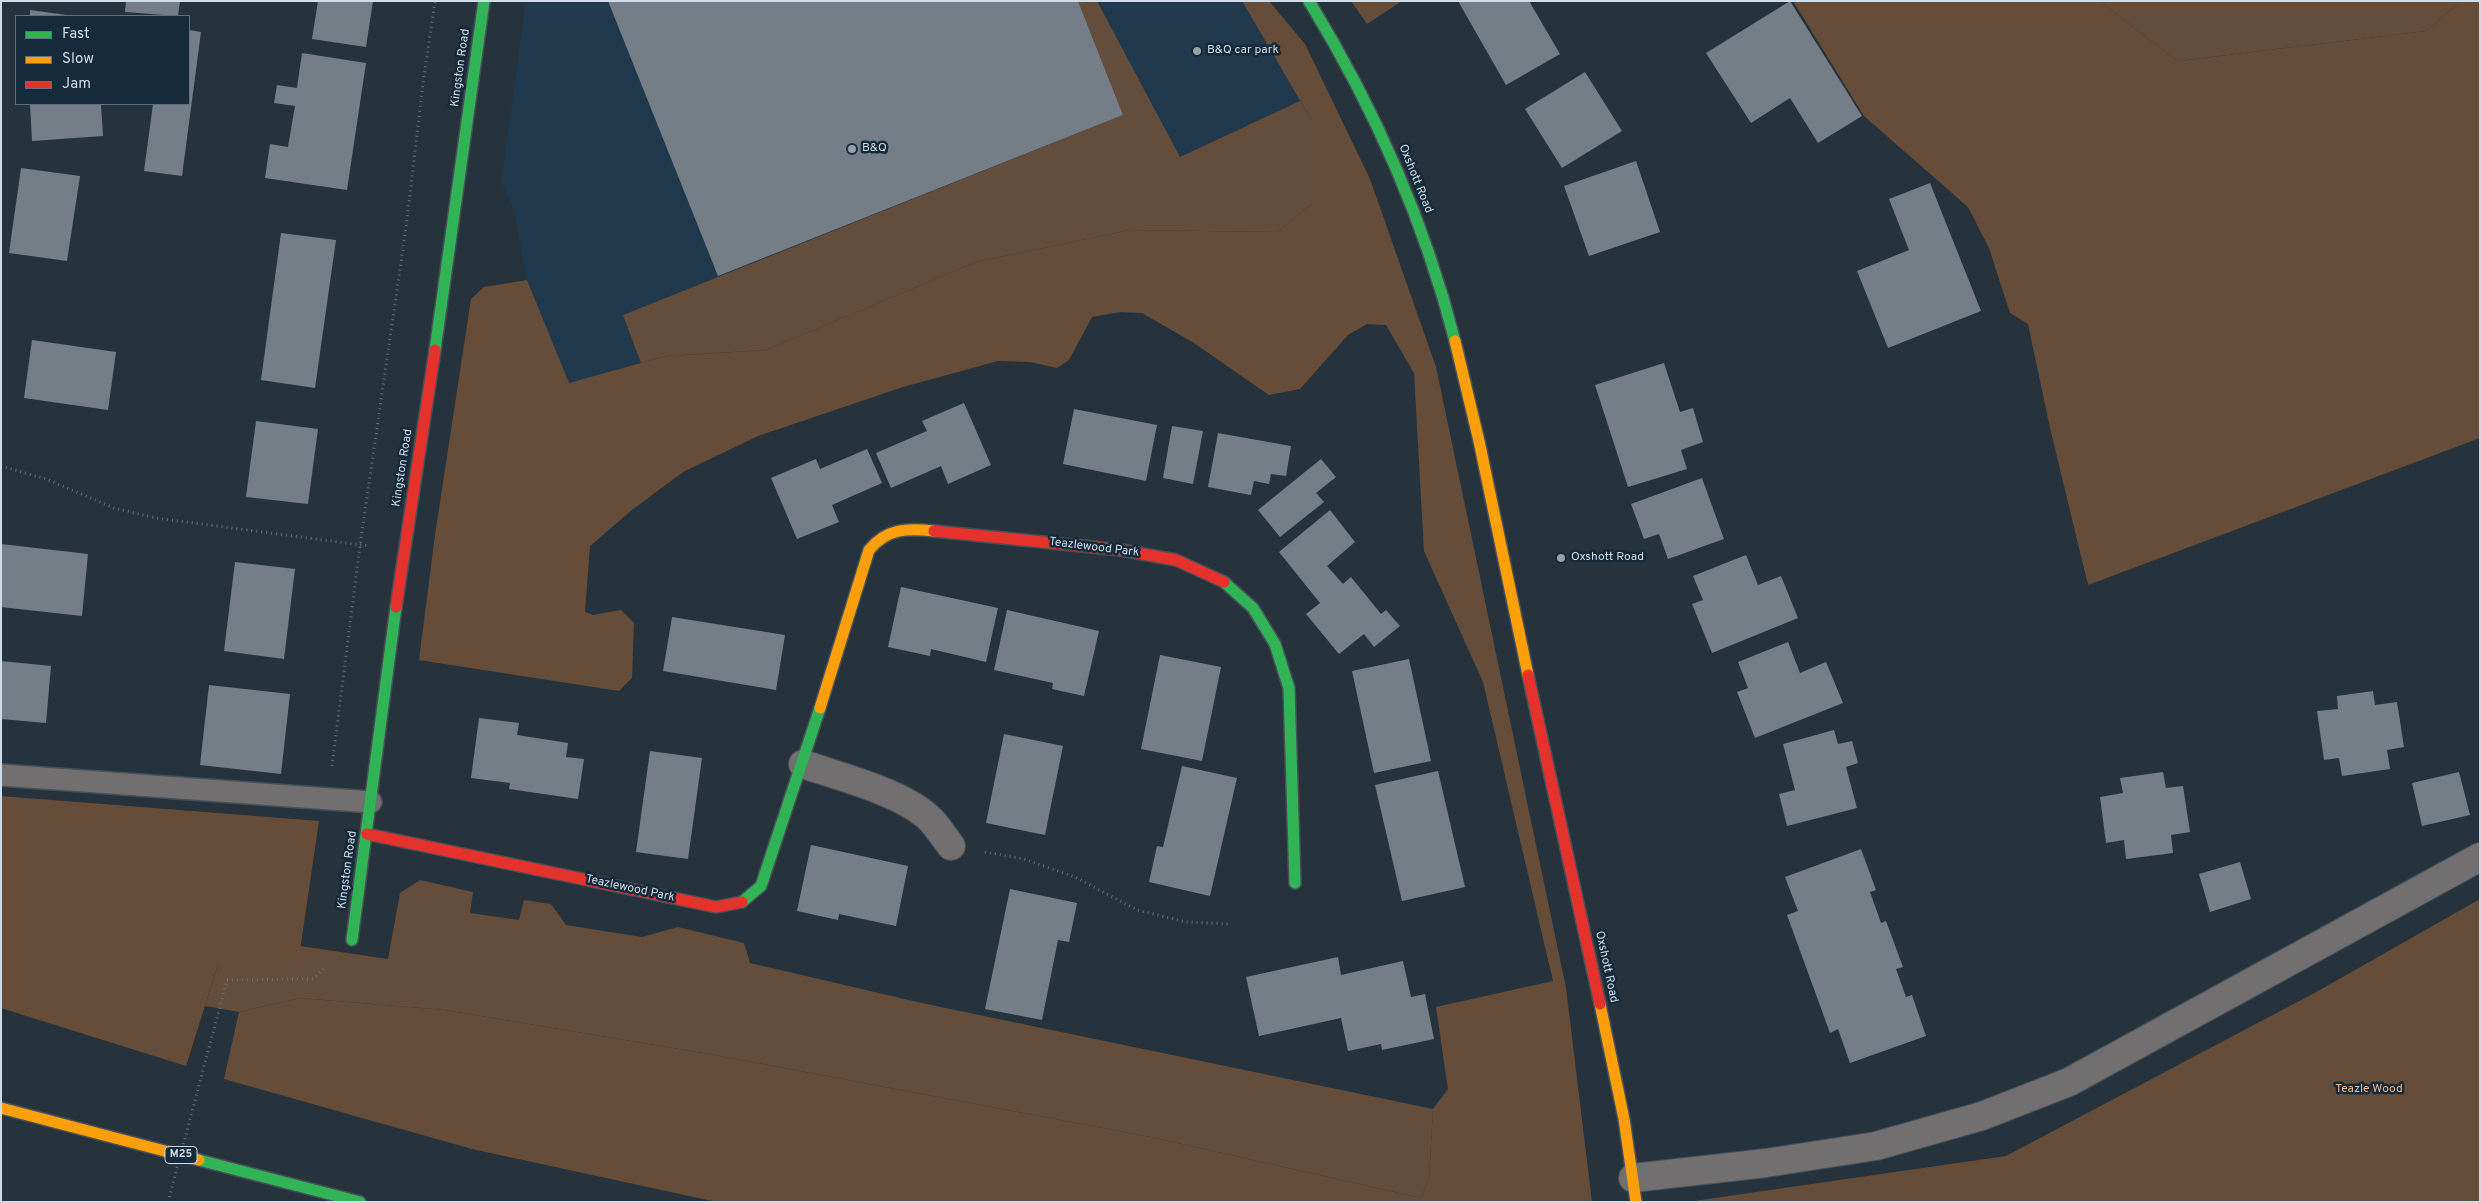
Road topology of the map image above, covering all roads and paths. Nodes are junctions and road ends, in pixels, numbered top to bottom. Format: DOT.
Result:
graph roads {
  1 [pos="435,1"];
  2 [pos="484,1"];
  3 [pos="1309,1"];
  4 [pos="1,466"];
  5 [pos="360,545"];
  6 [pos="404,551"];
  7 [pos="803,764"];
  8 [pos="1,774"];
  9 [pos="328,799"];
  10 [pos="371,802"];
  11 [pos="367,834"];
  12 [pos="951,846"];
  13 [pos="2480,857"];
  14 [pos="1295,883"];
  15 [pos="1229,924"];
  16 [pos="352,940"];
  17 [pos="1,1108"];
  18 [pos="1635,1190"];
  19 [pos="168,1202"];
  20 [pos="360,1202"];
  1 -- 5 [label="path"];
  2 -- 6 [label="main road, Kingston Road"];
  3 -- 18 [label="main road, Oxshott Road"];
  4 -- 5 [label="path"];
  5 -- 6 [label="path"];
  5 -- 9 [label="path"];
  6 -- 10 [label="main road, Kingston Road"];
  7 -- 11 [label="main road, Teazlewood Park"];
  7 -- 12 [label="street"];
  7 -- 14 [label="main road, Teazlewood Park"];
  8 -- 9 [label="lane"];
  9 -- 10 [label="lane"];
  10 -- 11 [label="main road, Kingston Road"];
  11 -- 16 [label="main road, Kingston Road"];
  12 -- 15 [label="path"];
  13 -- 18 [label="street"];
  16 -- 19 [label="path, bridge"];
  17 -- 20 [label="main road, M25"];
}
